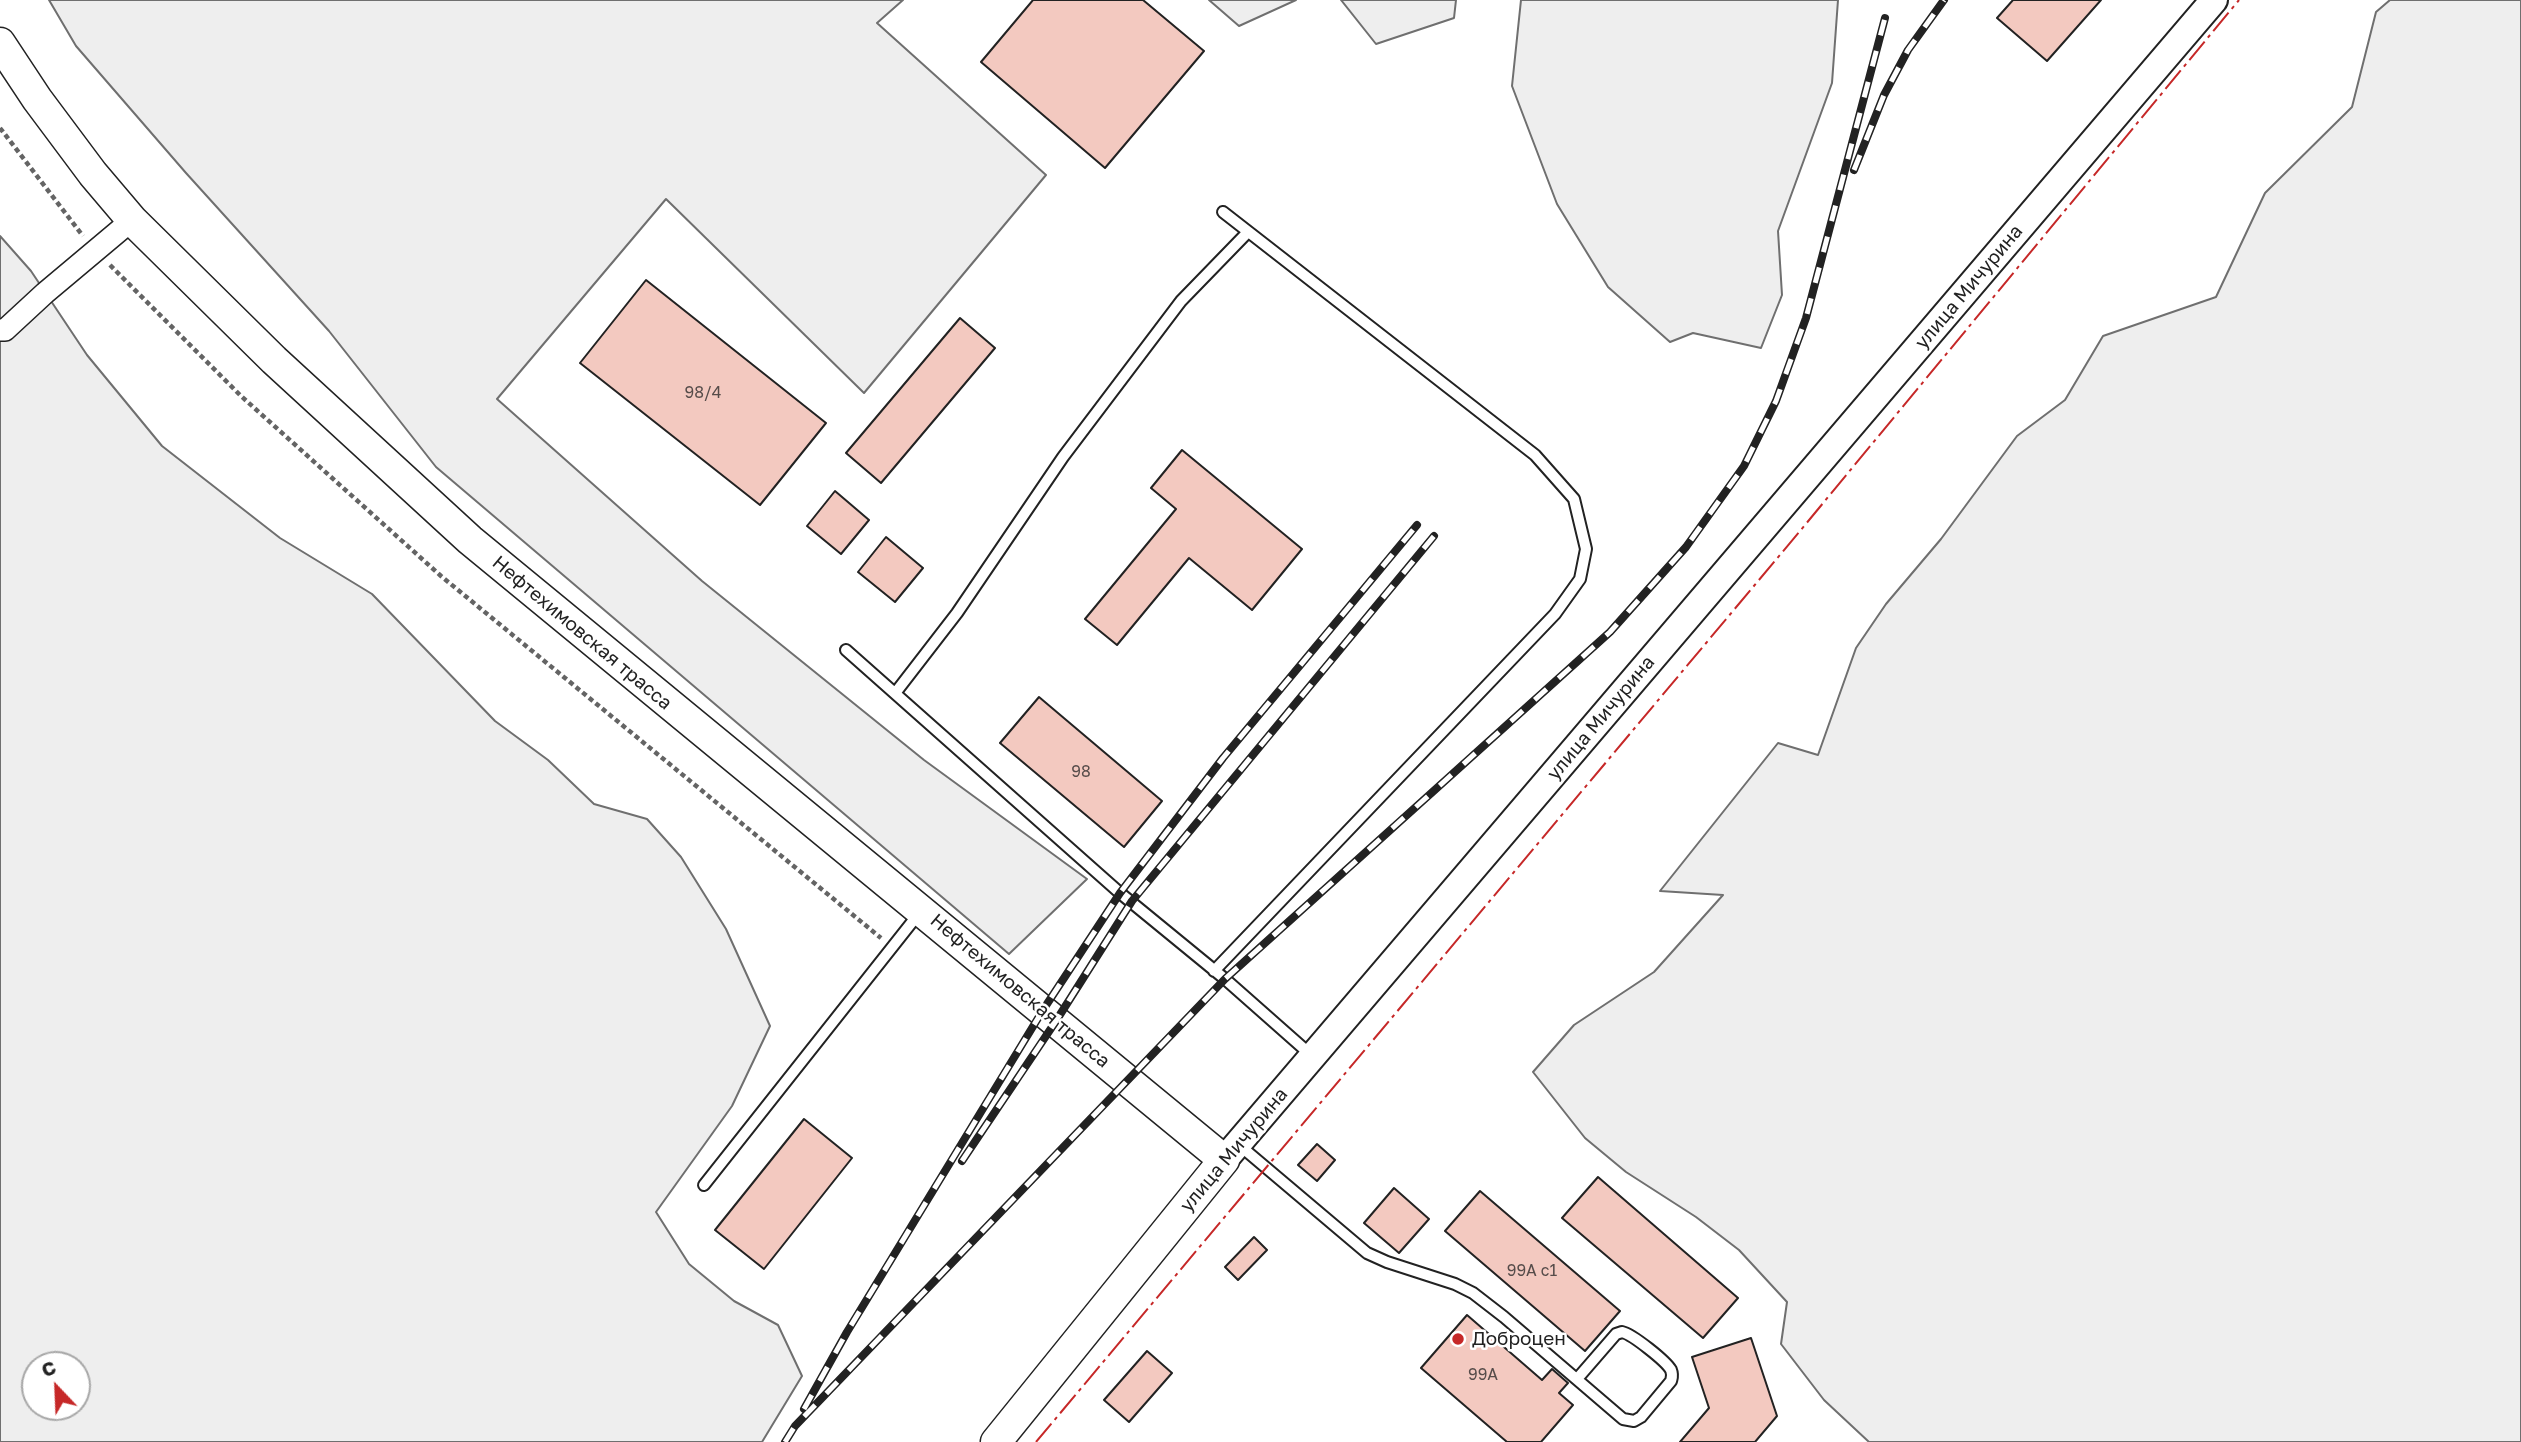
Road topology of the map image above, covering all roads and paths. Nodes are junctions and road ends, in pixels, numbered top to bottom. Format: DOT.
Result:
graph roads {
  1 [pos="2214,0"];
  2 [pos="0,43"];
  3 [pos="0,128"];
  4 [pos="1223,212"];
  5 [pos="132,220"];
  6 [pos="1247,233"];
  7 [pos="95,250"];
  8 [pos="2,335"];
  9 [pos="846,650"];
  10 [pos="896,692"];
  11 [pos="922,910"];
  12 [pos="892,948"];
  13 [pos="1214,971"];
  14 [pos="1313,1056"];
  15 [pos="1231,1152"];
  16 [pos="704,1185"];
  17 [pos="1577,1379"];
  18 [pos="996,1442"];
  1 -- 14 [label="street, улица Мичурина"];
  2 -- 5 [label="main road, Нефтехимовская трасса"];
  3 -- 7 [label="path"];
  4 -- 6 [label="lane"];
  5 -- 7 [label="street"];
  5 -- 11 [label="main road, Нефтехимовская трасса"];
  6 -- 10 [label="lane"];
  6 -- 13 [label="lane"];
  7 -- 8 [label="street"];
  7 -- 12 [label="path"];
  9 -- 10 [label="lane"];
  10 -- 13 [label="lane"];
  11 -- 12 [label="lane"];
  11 -- 15 [label="main road, Нефтехимовская трасса"];
  12 -- 16 [label="lane"];
  13 -- 14 [label="lane"];
  14 -- 15 [label="street, улица Мичурина"];
  15 -- 17 [label="lane"];
  15 -- 18 [label="main road, улица Мичурина"];
  17 -- 17 [label="lane"];
}
